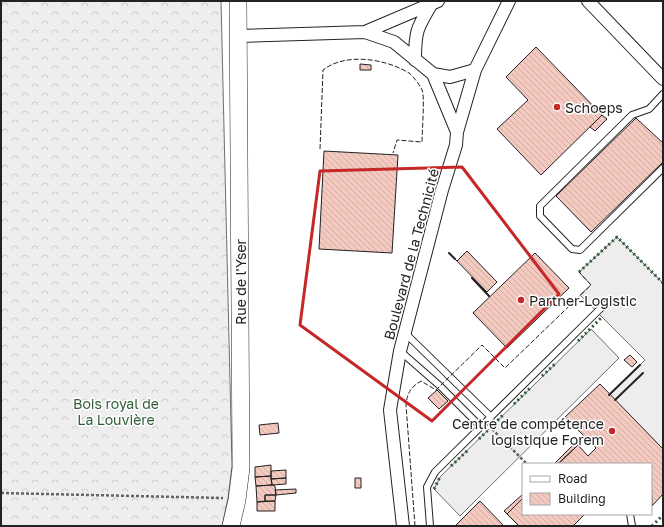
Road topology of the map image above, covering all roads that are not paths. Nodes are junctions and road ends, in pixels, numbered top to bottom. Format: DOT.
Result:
graph roads {
  1 [pos="238,1"];
  2 [pos="588,1"];
  3 [pos="435,2"];
  4 [pos="507,3"];
  5 [pos="365,32"];
  6 [pos="238,36"];
  7 [pos="415,60"];
  8 [pos="475,70"];
  9 [pos="433,74"];
  10 [pos="663,79"];
  11 [pos="663,94"];
  12 [pos="457,132"];
  13 [pos="663,168"];
  14 [pos="604,305"];
  15 [pos="405,333"];
  16 [pos="400,351"];
  17 [pos="491,417"];
  18 [pos="483,425"];
  19 [pos="630,515"];
  20 [pos="231,526"];
  21 [pos="403,526"];
  22 [pos="430,526"];
  23 [pos="632,526"];
  1 -- 6 [label="street, Rue de l'Yser"];
  2 -- 10 [label="street"];
  3 -- 5 [label="street"];
  3 -- 7 [label="street"];
  4 -- 8 [label="street, Boulevard de la Technicité"];
  5 -- 6 [label="street"];
  5 -- 7 [label="street"];
  6 -- 20 [label="street, Rue de l'Yser"];
  7 -- 9 [label="street"];
  8 -- 9 [label="street"];
  8 -- 12 [label="street, Boulevard de la Technicité"];
  9 -- 12 [label="street"];
  11 -- 13 [label="lane"];
  12 -- 15 [label="street, Boulevard de la Technicité"];
  14 -- 17 [label="lane"];
  15 -- 16 [label="street, Boulevard de la Technicité"];
  15 -- 17 [label="lane"];
  16 -- 18 [label="lane"];
  16 -- 21 [label="street, Boulevard de la Technicité"];
  17 -- 18 [label="lane"];
  18 -- 22 [label="lane"];
  19 -- 23 [label="lane"];
}
